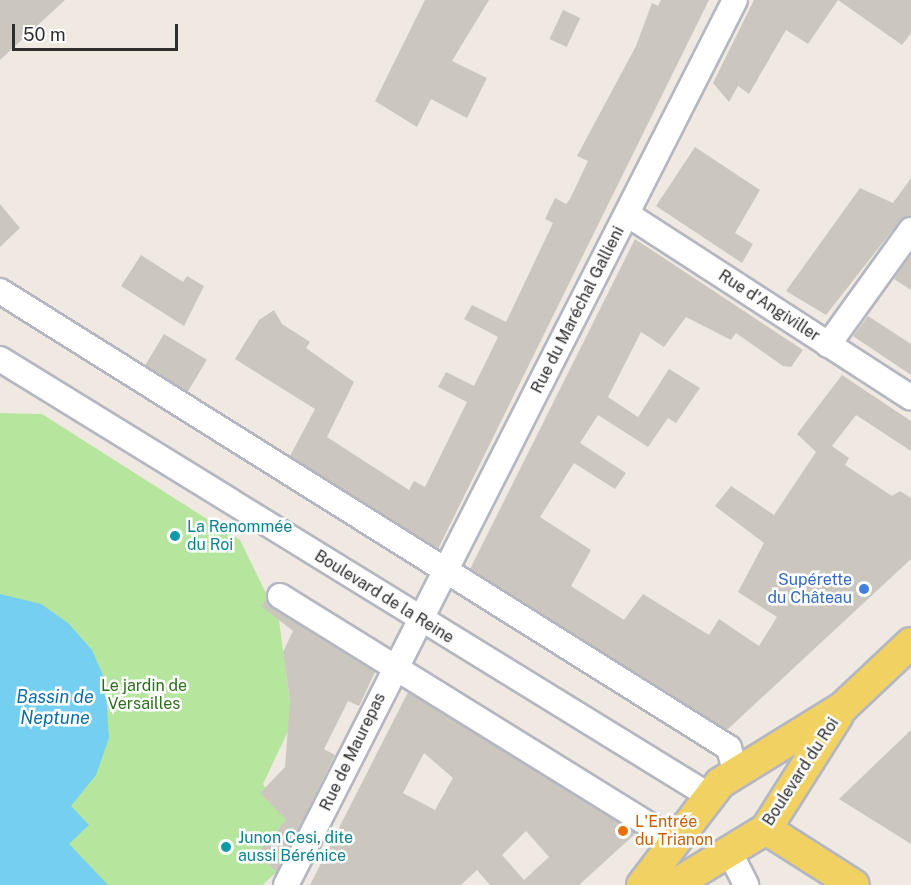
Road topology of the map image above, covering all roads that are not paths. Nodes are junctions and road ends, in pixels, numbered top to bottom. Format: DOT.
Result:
graph roads {
  1 [pos="735,0"];
  2 [pos="627,214"];
  3 [pos="911,230"];
  4 [pos="0,291"];
  5 [pos="828,345"];
  6 [pos="0,359"];
  7 [pos="911,398"];
  8 [pos="443,571"];
  9 [pos="280,596"];
  10 [pos="419,619"];
  11 [pos="911,643"];
  12 [pos="395,668"];
  13 [pos="843,707"];
  14 [pos="740,773"];
  15 [pos="702,807"];
  16 [pos="772,818"];
  17 [pos="677,842"];
  18 [pos="727,852"];
  19 [pos="286,885"];
  20 [pos="642,885"];
  21 [pos="674,885"];
  22 [pos="746,885"];
  23 [pos="854,885"];
  1 -- 2 [label="street, Rue du Maréchal Gallieni"];
  2 -- 5 [label="street, Rue d'Angiviller"];
  2 -- 8 [label="street, Rue du Maréchal Gallieni"];
  3 -- 5 [label="street"];
  4 -- 8 [label="street"];
  5 -- 7 [label="street, Rue d'Angiviller"];
  6 -- 10 [label="street, Boulevard de la Reine"];
  8 -- 10 [label="street, Rue du Maréchal Gallieni"];
  8 -- 14 [label="street"];
  9 -- 12 [label="street"];
  10 -- 12 [label="street, Rue de Maurepas"];
  10 -- 15 [label="street, Boulevard de la Reine"];
  11 -- 13 [label="main road, Boulevard du Roi"];
  12 -- 17 [label="street"];
  12 -- 19 [label="street, Rue de Maurepas"];
  13 -- 14 [label="main road, Boulevard du Roi"];
  13 -- 16 [label="main road, Boulevard du Roi"];
  14 -- 15 [label="main road, Boulevard du Roi"];
  14 -- 16 [label="main road"];
  15 -- 17 [label="main road, Boulevard du Roi"];
  15 -- 18 [label="main road, Boulevard de la Reine"];
  16 -- 18 [label="main road, Boulevard du Roi"];
  16 -- 23 [label="main road"];
  17 -- 20 [label="main road, Boulevard du Roi"];
  18 -- 21 [label="main road, Boulevard du Roi"];
  18 -- 22 [label="street, Boulevard de la Reine"];
}
